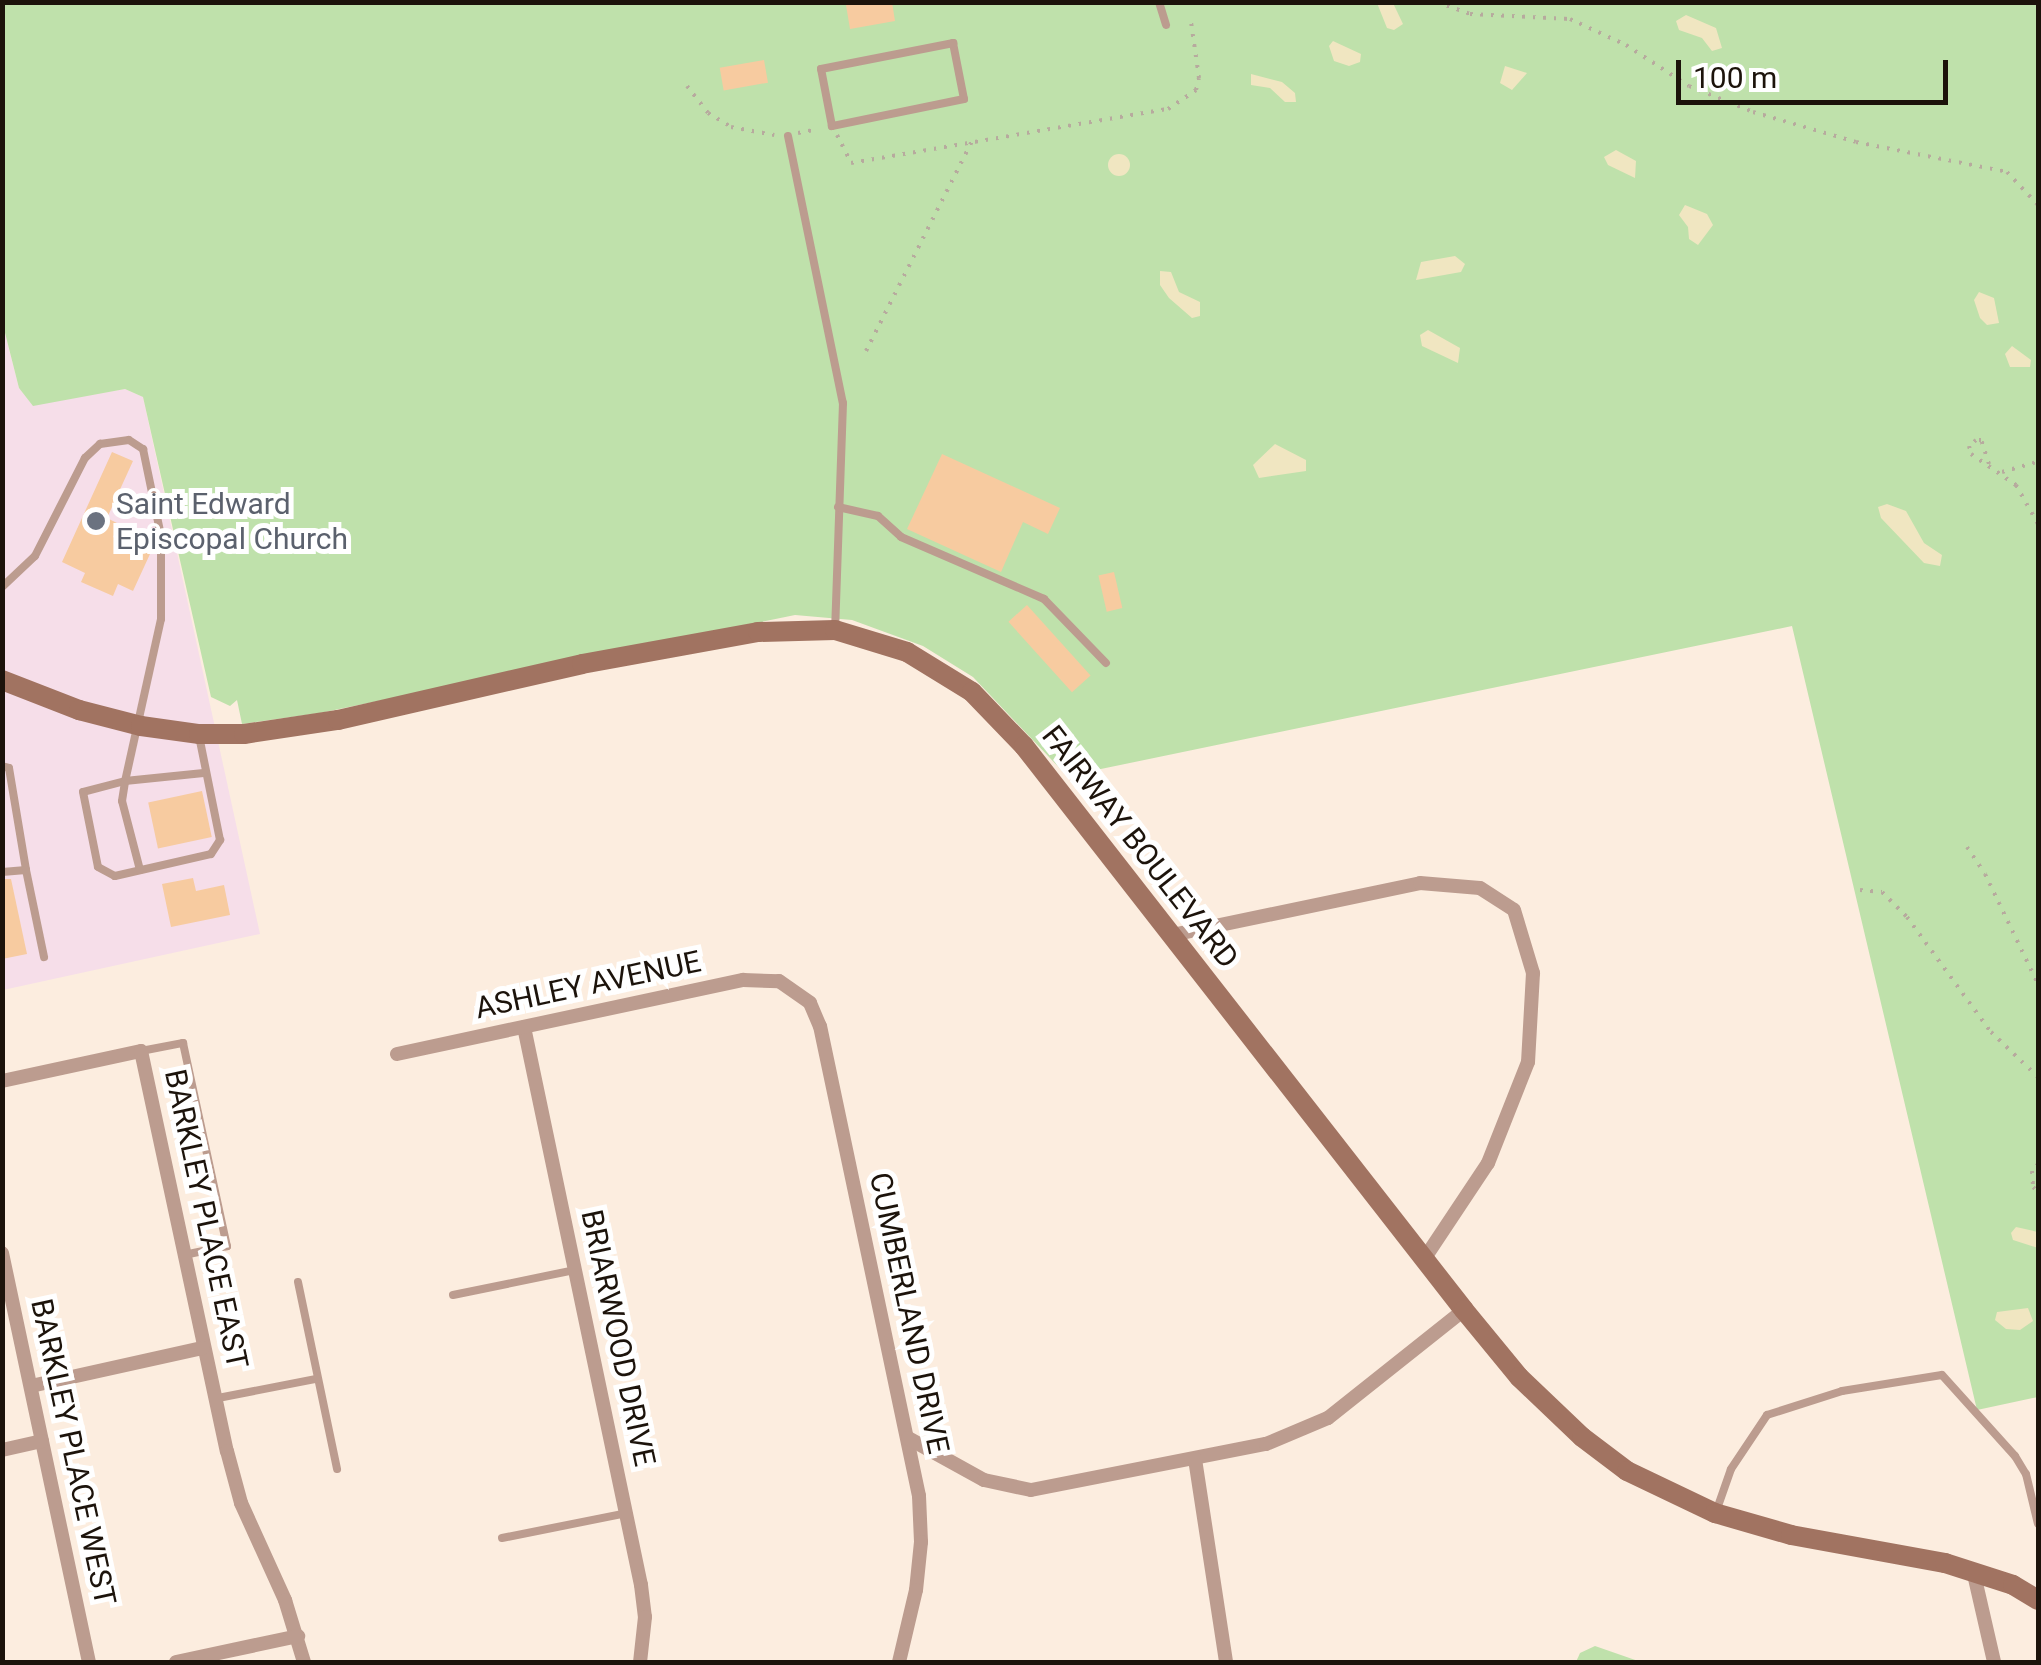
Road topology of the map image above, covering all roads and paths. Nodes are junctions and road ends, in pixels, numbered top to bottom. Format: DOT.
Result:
graph roads {
  1 [pos="1159,2"];
  2 [pos="1436,2"];
  3 [pos="1190,22"];
  4 [pos="1166,25"];
  5 [pos="687,86"];
  6 [pos="832,126"];
  7 [pos="788,136"];
  8 [pos="972,141"];
  9 [pos="2038,205"];
  10 [pos="866,351"];
  11 [pos="2038,462"];
  12 [pos="1989,464"];
  13 [pos="2002,472"];
  14 [pos="838,507"];
  15 [pos="2038,524"];
  16 [pos="2,587"];
  17 [pos="835,630"];
  18 [pos="1106,663"];
  19 [pos="2,680"];
  20 [pos="140,726"];
  21 [pos="198,734"];
  22 [pos="2,766"];
  23 [pos="204,773"];
  24 [pos="126,782"];
  25 [pos="1967,847"];
  26 [pos="26,870"];
  27 [pos="140,870"];
  28 [pos="2,872"];
  29 [pos="1860,890"];
  30 [pos="1172,935"];
  31 [pos="44,956"];
  32 [pos="2038,984"];
  33 [pos="791,986"];
  34 [pos="524,1027"];
  35 [pos="141,1051"];
  36 [pos="398,1054"];
  37 [pos="2038,1077"];
  38 [pos="2,1081"];
  39 [pos="2038,1164"];
  40 [pos="2038,1192"];
  41 [pos="2,1253"];
  42 [pos="184,1255"];
  43 [pos="1425,1258"];
  44 [pos="575,1270"];
  45 [pos="298,1282"];
  46 [pos="453,1295"];
  47 [pos="1464,1310"];
  48 [pos="203,1348"];
  49 [pos="316,1380"];
  50 [pos="31,1386"];
  51 [pos="218,1398"];
  52 [pos="908,1438"];
  53 [pos="42,1441"];
  54 [pos="2,1450"];
  55 [pos="1195,1459"];
  56 [pos="337,1469"];
  57 [pos="627,1513"];
  58 [pos="1715,1513"];
  59 [pos="2038,1524"];
  60 [pos="502,1538"];
  61 [pos="1973,1570"];
  62 [pos="2038,1600"];
  63 [pos="298,1636"];
  64 [pos="89,1662"];
  65 [pos="176,1662"];
  66 [pos="304,1662"];
  67 [pos="640,1662"];
  68 [pos="899,1662"];
  69 [pos="1226,1662"];
  70 [pos="1994,1662"];
  1 -- 4 [label="lane"];
  2 -- 9 [label="path"];
  3 -- 8 [label="path"];
  5 -- 7 [label="path"];
  6 -- 6 [label="lane"];
  6 -- 7 [label="path"];
  6 -- 8 [label="path"];
  7 -- 14 [label="lane"];
  8 -- 10 [label="path"];
  11 -- 13 [label="path"];
  12 -- 12 [label="path"];
  12 -- 13 [label="path"];
  13 -- 15 [label="path"];
  14 -- 17 [label="lane"];
  14 -- 18 [label="lane"];
  16 -- 20 [label="lane"];
  17 -- 21 [label="street, FAIRWAY BOULEVARD"];
  17 -- 30 [label="street, FAIRWAY BOULEVARD"];
  19 -- 20 [label="street, FAIRWAY BOULEVARD"];
  20 -- 21 [label="street, FAIRWAY BOULEVARD"];
  20 -- 24 [label="lane"];
  21 -- 23 [label="lane"];
  22 -- 26 [label="lane"];
  23 -- 24 [label="lane"];
  23 -- 27 [label="lane"];
  24 -- 27 [label="lane"];
  24 -- 27 [label="lane"];
  25 -- 32 [label="path"];
  26 -- 28 [label="lane"];
  26 -- 31 [label="lane"];
  29 -- 37 [label="path"];
  30 -- 43 [label="street, FAIRWAY BOULEVARD"];
  30 -- 43 [label="street"];
  33 -- 34 [label="street, ASHLEY AVENUE"];
  33 -- 52 [label="street, CUMBERLAND DRIVE"];
  34 -- 36 [label="street, ASHLEY AVENUE"];
  34 -- 44 [label="street, BRIARWOOD DRIVE"];
  35 -- 38 [label="street"];
  35 -- 42 [label="street, BARKLEY PLACE EAST"];
  35 -- 42 [label="lane"];
  39 -- 40 [label="path"];
  41 -- 50 [label="street, BARKLEY PLACE WEST"];
  42 -- 48 [label="street, BARKLEY PLACE EAST"];
  43 -- 47 [label="street, FAIRWAY BOULEVARD"];
  44 -- 46 [label="lane"];
  44 -- 57 [label="street, BRIARWOOD DRIVE"];
  45 -- 49 [label="lane"];
  47 -- 55 [label="street"];
  47 -- 58 [label="street, FAIRWAY BOULEVARD"];
  48 -- 50 [label="street"];
  48 -- 51 [label="street, BARKLEY PLACE EAST"];
  49 -- 51 [label="lane, BARKLEY PLACE EAST"];
  49 -- 56 [label="lane"];
  50 -- 53 [label="street, BARKLEY PLACE WEST"];
  51 -- 63 [label="street, BARKLEY PLACE EAST"];
  52 -- 55 [label="street"];
  52 -- 68 [label="street, CUMBERLAND DRIVE"];
  53 -- 54 [label="street"];
  53 -- 64 [label="street, BARKLEY PLACE WEST"];
  55 -- 69 [label="street"];
  57 -- 60 [label="lane"];
  57 -- 67 [label="street, BRIARWOOD DRIVE"];
  58 -- 59 [label="lane"];
  58 -- 61 [label="street, FAIRWAY BOULEVARD"];
  61 -- 62 [label="street, FAIRWAY BOULEVARD"];
  61 -- 70 [label="street"];
  63 -- 65 [label="street"];
  63 -- 66 [label="street, BARKLEY PLACE EAST"];
}
